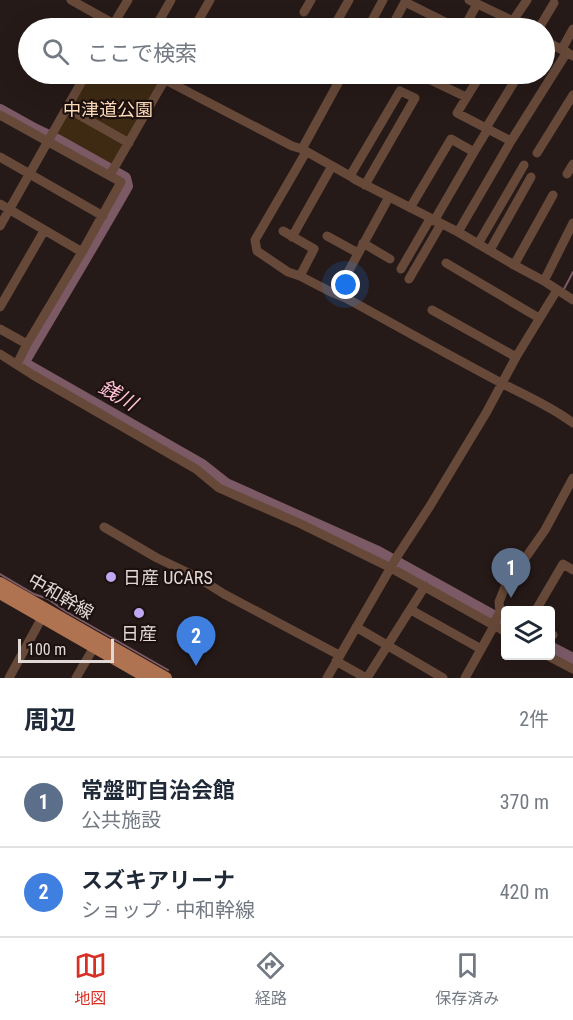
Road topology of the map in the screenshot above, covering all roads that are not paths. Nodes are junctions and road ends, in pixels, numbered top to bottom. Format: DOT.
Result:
graph roads {
  1 [pos="71,0"];
  2 [pos="128,0"];
  3 [pos="171,0"];
  4 [pos="210,0"];
  5 [pos="311,0"];
  6 [pos="349,0"];
  7 [pos="383,0"];
  8 [pos="527,0"];
  9 [pos="405,1"];
  10 [pos="480,3"];
  11 [pos="554,3"];
  12 [pos="304,12"];
  13 [pos="100,18"];
  14 [pos="118,18"];
  15 [pos="161,18"];
  16 [pos="200,18"];
  17 [pos="339,18"];
  18 [pos="373,18"];
  19 [pos="396,18"];
  20 [pos="438,18"];
  21 [pos="470,18"];
  22 [pos="500,18"];
  23 [pos="515,18"];
  24 [pos="545,18"];
  25 [pos="573,28"];
  26 [pos="568,52"];
  27 [pos="555,72"];
  28 [pos="80,84"];
  29 [pos="162,84"];
  30 [pos="179,84"];
  31 [pos="338,84"];
  32 [pos="447,84"];
  33 [pos="474,84"];
  34 [pos="513,84"];
  35 [pos="548,84"];
  36 [pos="573,95"];
  37 [pos="466,97"];
  38 [pos="67,108"];
  39 [pos="0,115"];
  40 [pos="487,128"];
  41 [pos="49,138"];
  42 [pos="511,141"];
  43 [pos="129,143"];
  44 [pos="304,150"];
  45 [pos="474,152"];
  46 [pos="537,153"];
  47 [pos="0,157"];
  48 [pos="573,164"];
  49 [pos="524,165"];
  50 [pos="332,166"];
  51 [pos="112,172"];
  52 [pos="30,173"];
  53 [pos="567,174"];
  54 [pos="350,176"];
  55 [pos="531,177"];
  56 [pos="365,184"];
  57 [pos="553,195"];
  58 [pos="389,197"];
  59 [pos="0,204"];
  60 [pos="410,208"];
  61 [pos="10,210"];
  62 [pos="103,216"];
  63 [pos="435,221"];
  64 [pos="573,223"];
  65 [pos="0,226"];
  66 [pos="44,231"];
  67 [pos="283,231"];
  68 [pos="458,232"];
  69 [pos="327,236"];
  70 [pos="292,237"];
  71 [pos="363,243"];
  72 [pos="478,244"];
  73 [pos="490,250"];
  74 [pos="82,252"];
  75 [pos="358,253"];
  76 [pos="390,259"];
  77 [pos="446,263"];
  78 [pos="514,265"];
  79 [pos="400,269"];
  80 [pos="346,274"];
  81 [pos="300,276"];
  82 [pos="409,279"];
  83 [pos="544,280"];
  84 [pos="556,290"];
  85 [pos="573,300"];
  86 [pos="0,306"];
  87 [pos="432,310"];
  88 [pos="539,318"];
  89 [pos="0,329"];
  90 [pos="27,344"];
  91 [pos="0,354"];
  92 [pos="516,357"];
  93 [pos="17,364"];
  94 [pos="502,384"];
  95 [pos="573,423"];
  96 [pos="573,478"];
  97 [pos="104,527"];
  98 [pos="392,567"];
  99 [pos="573,570"];
  100 [pos="0,583"];
  101 [pos="424,586"];
  102 [pos="0,593"];
  103 [pos="538,606"];
  104 [pos="411,610"];
  105 [pos="45,613"];
  106 [pos="498,617"];
  107 [pos="356,627"];
  108 [pos="387,645"];
  109 [pos="94,647"];
  110 [pos="481,649"];
  111 [pos="338,658"];
  112 [pos="555,660"];
  113 [pos="572,669"];
  114 [pos="9,678"];
  115 [pos="76,678"];
  116 [pos="148,678"];
  117 [pos="166,678"];
  118 [pos="327,678"];
  119 [pos="366,678"];
  120 [pos="443,678"];
  121 [pos="465,678"];
  122 [pos="567,678"];
  1 -- 13 [label="street"];
  2 -- 14 [label="street"];
  3 -- 15 [label="street"];
  4 -- 16 [label="street"];
  5 -- 12 [label="street"];
  6 -- 17 [label="street"];
  7 -- 18 [label="street"];
  8 -- 23 [label="street"];
  9 -- 19 [label="street"];
  9 -- 20 [label="street"];
  10 -- 21 [label="street"];
  10 -- 22 [label="street"];
  11 -- 24 [label="street"];
  25 -- 26 [label="street"];
  26 -- 27 [label="street"];
  28 -- 38 [label="street"];
  29 -- 43 [label="street"];
  30 -- 44 [label="street"];
  31 -- 44 [label="street"];
  32 -- 37 [label="street"];
  33 -- 37 [label="street"];
  34 -- 40 [label="street"];
  35 -- 42 [label="street"];
  36 -- 46 [label="street"];
  37 -- 40 [label="street"];
  38 -- 41 [label="street"];
  38 -- 43 [label="street"];
  39 -- 41 [label="street"];
  40 -- 42 [label="street"];
  40 -- 45 [label="street"];
  41 -- 51 [label="street"];
  41 -- 52 [label="street"];
  42 -- 68 [label="street"];
  43 -- 51 [label="street"];
  44 -- 50 [label="street"];
  44 -- 81 [label="street"];
  45 -- 60 [label="street"];
  45 -- 63 [label="street"];
  47 -- 52 [label="street"];
  48 -- 53 [label="street"];
  49 -- 72 [label="street"];
  50 -- 54 [label="street"];
  50 -- 70 [label="street"];
  51 -- 62 [label="street"];
  52 -- 61 [label="street"];
  52 -- 62 [label="street"];
  54 -- 56 [label="street"];
  54 -- 56 [label="street"];
  55 -- 73 [label="street"];
  56 -- 58 [label="street"];
  57 -- 78 [label="street"];
  58 -- 60 [label="street"];
  58 -- 71 [label="street"];
  59 -- 61 [label="street"];
  60 -- 63 [label="street"];
  61 -- 65 [label="street"];
  61 -- 66 [label="street"];
  62 -- 74 [label="street"];
  63 -- 68 [label="street"];
  63 -- 79 [label="street"];
  63 -- 82 [label="street"];
  64 -- 83 [label="street"];
  66 -- 74 [label="street"];
  66 -- 86 [label="street"];
  67 -- 70 [label="street"];
  68 -- 72 [label="street"];
  69 -- 75 [label="street"];
  70 -- 81 [label="street"];
  71 -- 75 [label="street"];
  71 -- 76 [label="street"];
  72 -- 73 [label="street"];
  73 -- 78 [label="street"];
  74 -- 90 [label="street"];
  75 -- 80 [label="street"];
  77 -- 88 [label="street"];
  78 -- 83 [label="street"];
  81 -- 94 [label="street"];
  83 -- 84 [label="street"];
  84 -- 85 [label="street"];
  84 -- 88 [label="street"];
  87 -- 92 [label="street"];
  88 -- 92 [label="street"];
  89 -- 90 [label="street"];
  90 -- 93 [label="street"];
  91 -- 93 [label="street"];
  92 -- 94 [label="street"];
  93 -- 98 [label="street"];
  94 -- 95 [label="street"];
  94 -- 98 [label="street"];
  96 -- 106 [label="street"];
  97 -- 111 [label="street"];
  98 -- 101 [label="street"];
  98 -- 107 [label="street"];
  99 -- 103 [label="street"];
  100 -- 105 [label="main road, 中和幹線"];
  101 -- 104 [label="street"];
  101 -- 106 [label="street"];
  102 -- 105 [label="main road, 中和幹線"];
  104 -- 108 [label="street"];
  104 -- 110 [label="street"];
  105 -- 109 [label="main road, 中和幹線"];
  105 -- 114 [label="street"];
  105 -- 117 [label="main road, 中和幹線"];
  106 -- 110 [label="street"];
  107 -- 108 [label="street"];
  107 -- 111 [label="street"];
  108 -- 119 [label="street"];
  108 -- 120 [label="street"];
  109 -- 115 [label="street"];
  109 -- 116 [label="main road, 中和幹線"];
  110 -- 121 [label="street"];
  111 -- 118 [label="street"];
  111 -- 119 [label="street"];
  112 -- 113 [label="street"];
  113 -- 122 [label="street"];
}
